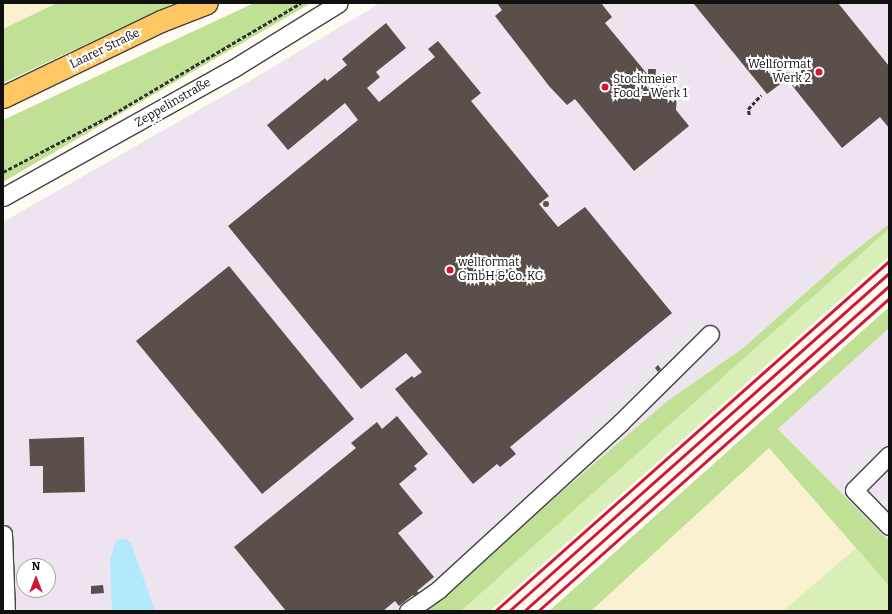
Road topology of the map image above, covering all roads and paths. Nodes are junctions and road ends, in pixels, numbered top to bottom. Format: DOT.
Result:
graph roads {
  1 [pos="207,3"];
  2 [pos="301,3"];
  3 [pos="339,3"];
  4 [pos="761,95"];
  5 [pos="3,97"];
  6 [pos="749,115"];
  7 [pos="3,172"];
  8 [pos="3,197"];
  9 [pos="710,334"];
  10 [pos="889,455"];
  11 [pos="889,526"];
  12 [pos="3,534"];
  13 [pos="6,611"];
  14 [pos="408,611"];
  1 -- 5 [label="main road, Laarer Straße"];
  2 -- 7 [label="path"];
  3 -- 8 [label="street, Zeppelinstraße"];
  4 -- 6 [label="path"];
  9 -- 14 [label="street"];
  10 -- 11 [label="street"];
  12 -- 13 [label="street"];
}
